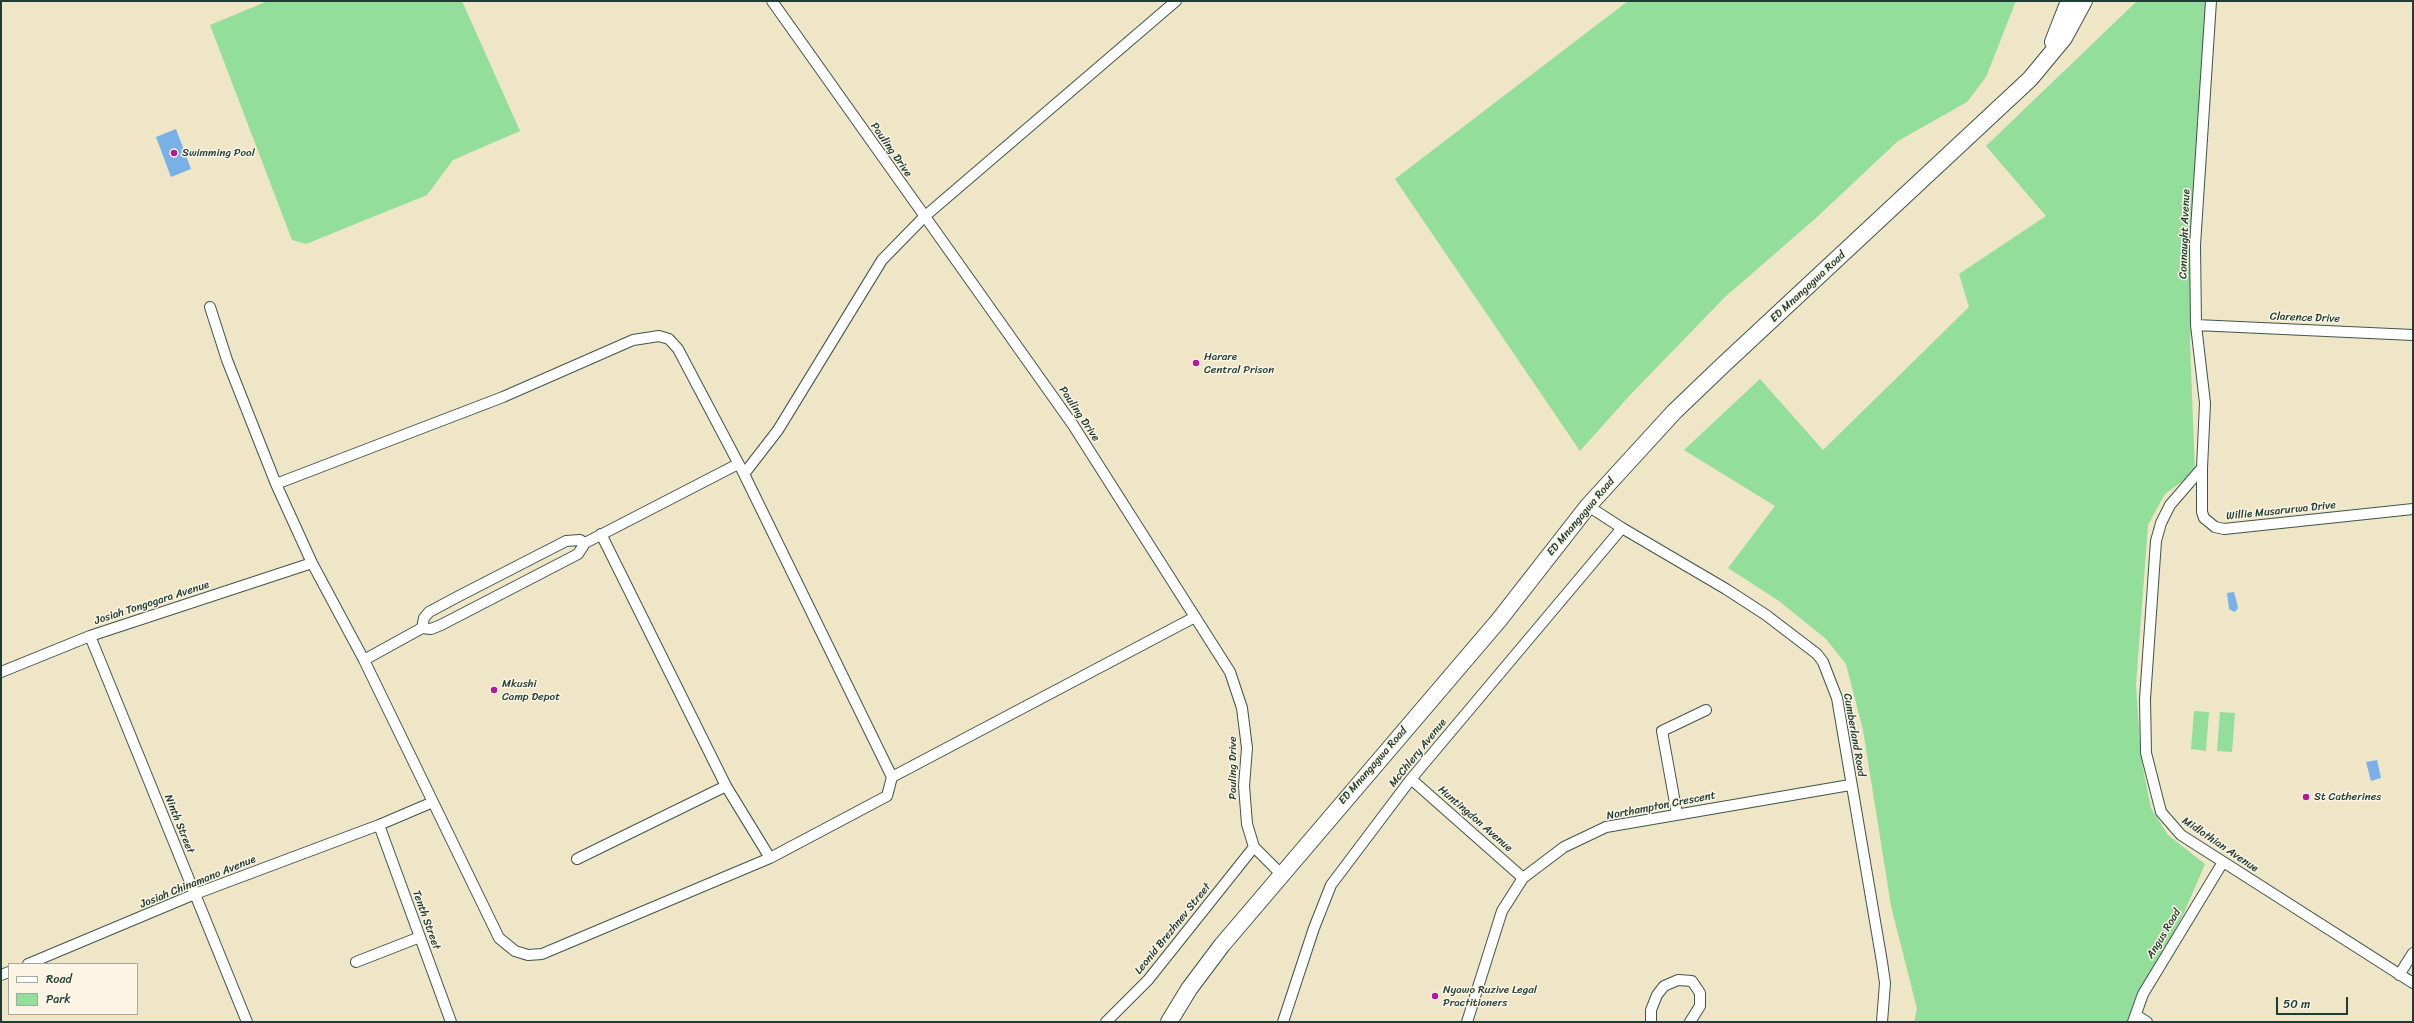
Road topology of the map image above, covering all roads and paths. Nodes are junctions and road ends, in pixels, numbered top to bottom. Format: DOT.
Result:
graph roads {
  1 [pos="772,1"];
  2 [pos="1176,1"];
  3 [pos="2069,1"];
  4 [pos="2084,1"];
  5 [pos="2211,1"];
  6 [pos="2046,60"];
  7 [pos="924,217"];
  8 [pos="210,307"];
  9 [pos="2196,325"];
  10 [pos="2413,335"];
  11 [pos="738,464"];
  12 [pos="2202,468"];
  13 [pos="744,474"];
  14 [pos="276,484"];
  15 [pos="1588,506"];
  16 [pos="2413,509"];
  17 [pos="1622,528"];
  18 [pos="601,534"];
  19 [pos="585,543"];
  20 [pos="312,563"];
  21 [pos="478,588"];
  22 [pos="486,601"];
  23 [pos="1195,617"];
  24 [pos="422,628"];
  25 [pos="90,636"];
  26 [pos="364,660"];
  27 [pos="1,672"];
  28 [pos="1706,710"];
  29 [pos="892,777"];
  30 [pos="1411,779"];
  31 [pos="1850,785"];
  32 [pos="726,786"];
  33 [pos="433,802"];
  34 [pos="1677,814"];
  35 [pos="379,825"];
  36 [pos="1254,847"];
  37 [pos="770,858"];
  38 [pos="577,859"];
  39 [pos="2223,862"];
  40 [pos="1281,874"];
  41 [pos="1523,878"];
  42 [pos="195,894"];
  43 [pos="420,937"];
  44 [pos="2413,953"];
  45 [pos="356,962"];
  46 [pos="30,963"];
  47 [pos="2399,975"];
  48 [pos="2413,983"];
  49 [pos="2134,1018"];
  50 [pos="247,1022"];
  51 [pos="451,1022"];
  52 [pos="1106,1022"];
  53 [pos="1169,1022"];
  54 [pos="1284,1022"];
  55 [pos="1467,1022"];
  56 [pos="1651,1022"];
  57 [pos="1690,1022"];
  58 [pos="1882,1022"];
  59 [pos="2147,1022"];
  1 -- 7 [label="street, Pauling Drive"];
  2 -- 7 [label="street"];
  3 -- 6 [label="highway, ED Mnangagwa Road"];
  4 -- 6 [label="highway, ED Mnangagwa Road"];
  5 -- 9 [label="street, Connaught Avenue"];
  6 -- 15 [label="highway, ED Mnangagwa Road"];
  7 -- 13 [label="street"];
  7 -- 23 [label="street, Pauling Drive"];
  8 -- 14 [label="street"];
  9 -- 10 [label="street, Clarence Drive"];
  9 -- 12 [label="street, Connaught Avenue"];
  11 -- 13 [label="street"];
  11 -- 14 [label="street"];
  11 -- 18 [label="street"];
  12 -- 16 [label="street, Willie Musarurwa Drive"];
  12 -- 39 [label="street, Midlothian Avenue"];
  13 -- 29 [label="street"];
  14 -- 20 [label="street"];
  15 -- 17 [label="street, Cumberland Road"];
  15 -- 40 [label="highway, ED Mnangagwa Road"];
  17 -- 30 [label="street, McChlery Avenue"];
  17 -- 31 [label="street, Cumberland Road"];
  18 -- 19 [label="street"];
  18 -- 32 [label="street"];
  19 -- 21 [label="street"];
  19 -- 22 [label="street"];
  20 -- 25 [label="street, Josiah Tongogara Avenue"];
  20 -- 26 [label="street"];
  21 -- 22 [label="street"];
  21 -- 24 [label="street"];
  22 -- 24 [label="street"];
  23 -- 29 [label="street"];
  23 -- 36 [label="street, Pauling Drive"];
  24 -- 26 [label="street"];
  25 -- 27 [label="street, Josiah Tongogara Avenue"];
  25 -- 42 [label="street, Ninth Street"];
  26 -- 33 [label="street"];
  28 -- 34 [label="street"];
  29 -- 37 [label="street"];
  30 -- 41 [label="street, Huntingdon Avenue"];
  30 -- 54 [label="street, McChlery Avenue"];
  31 -- 34 [label="street, Northampton Crescent"];
  31 -- 58 [label="street, Cumberland Road"];
  32 -- 37 [label="street"];
  32 -- 38 [label="street"];
  33 -- 35 [label="street, Josiah Chinamano Avenue"];
  33 -- 37 [label="street"];
  34 -- 41 [label="street, Northampton Crescent"];
  35 -- 42 [label="street, Josiah Chinamano Avenue"];
  35 -- 43 [label="street, Tenth Street"];
  36 -- 40 [label="street, Pauling Drive"];
  36 -- 52 [label="street, Leonid Brezhnev Street"];
  39 -- 47 [label="street, Midlothian Avenue"];
  39 -- 49 [label="street, Angus Road"];
  40 -- 53 [label="highway, ED Mnangagwa Road"];
  41 -- 55 [label="street, Northampton Crescent"];
  42 -- 46 [label="street, Josiah Chinamano Avenue"];
  42 -- 50 [label="street, Ninth Street"];
  43 -- 45 [label="street"];
  43 -- 51 [label="street, Tenth Street"];
  44 -- 47 [label="street"];
  47 -- 48 [label="street, Midlothian Avenue"];
  49 -- 59 [label="street"];
  56 -- 57 [label="street"];
}
